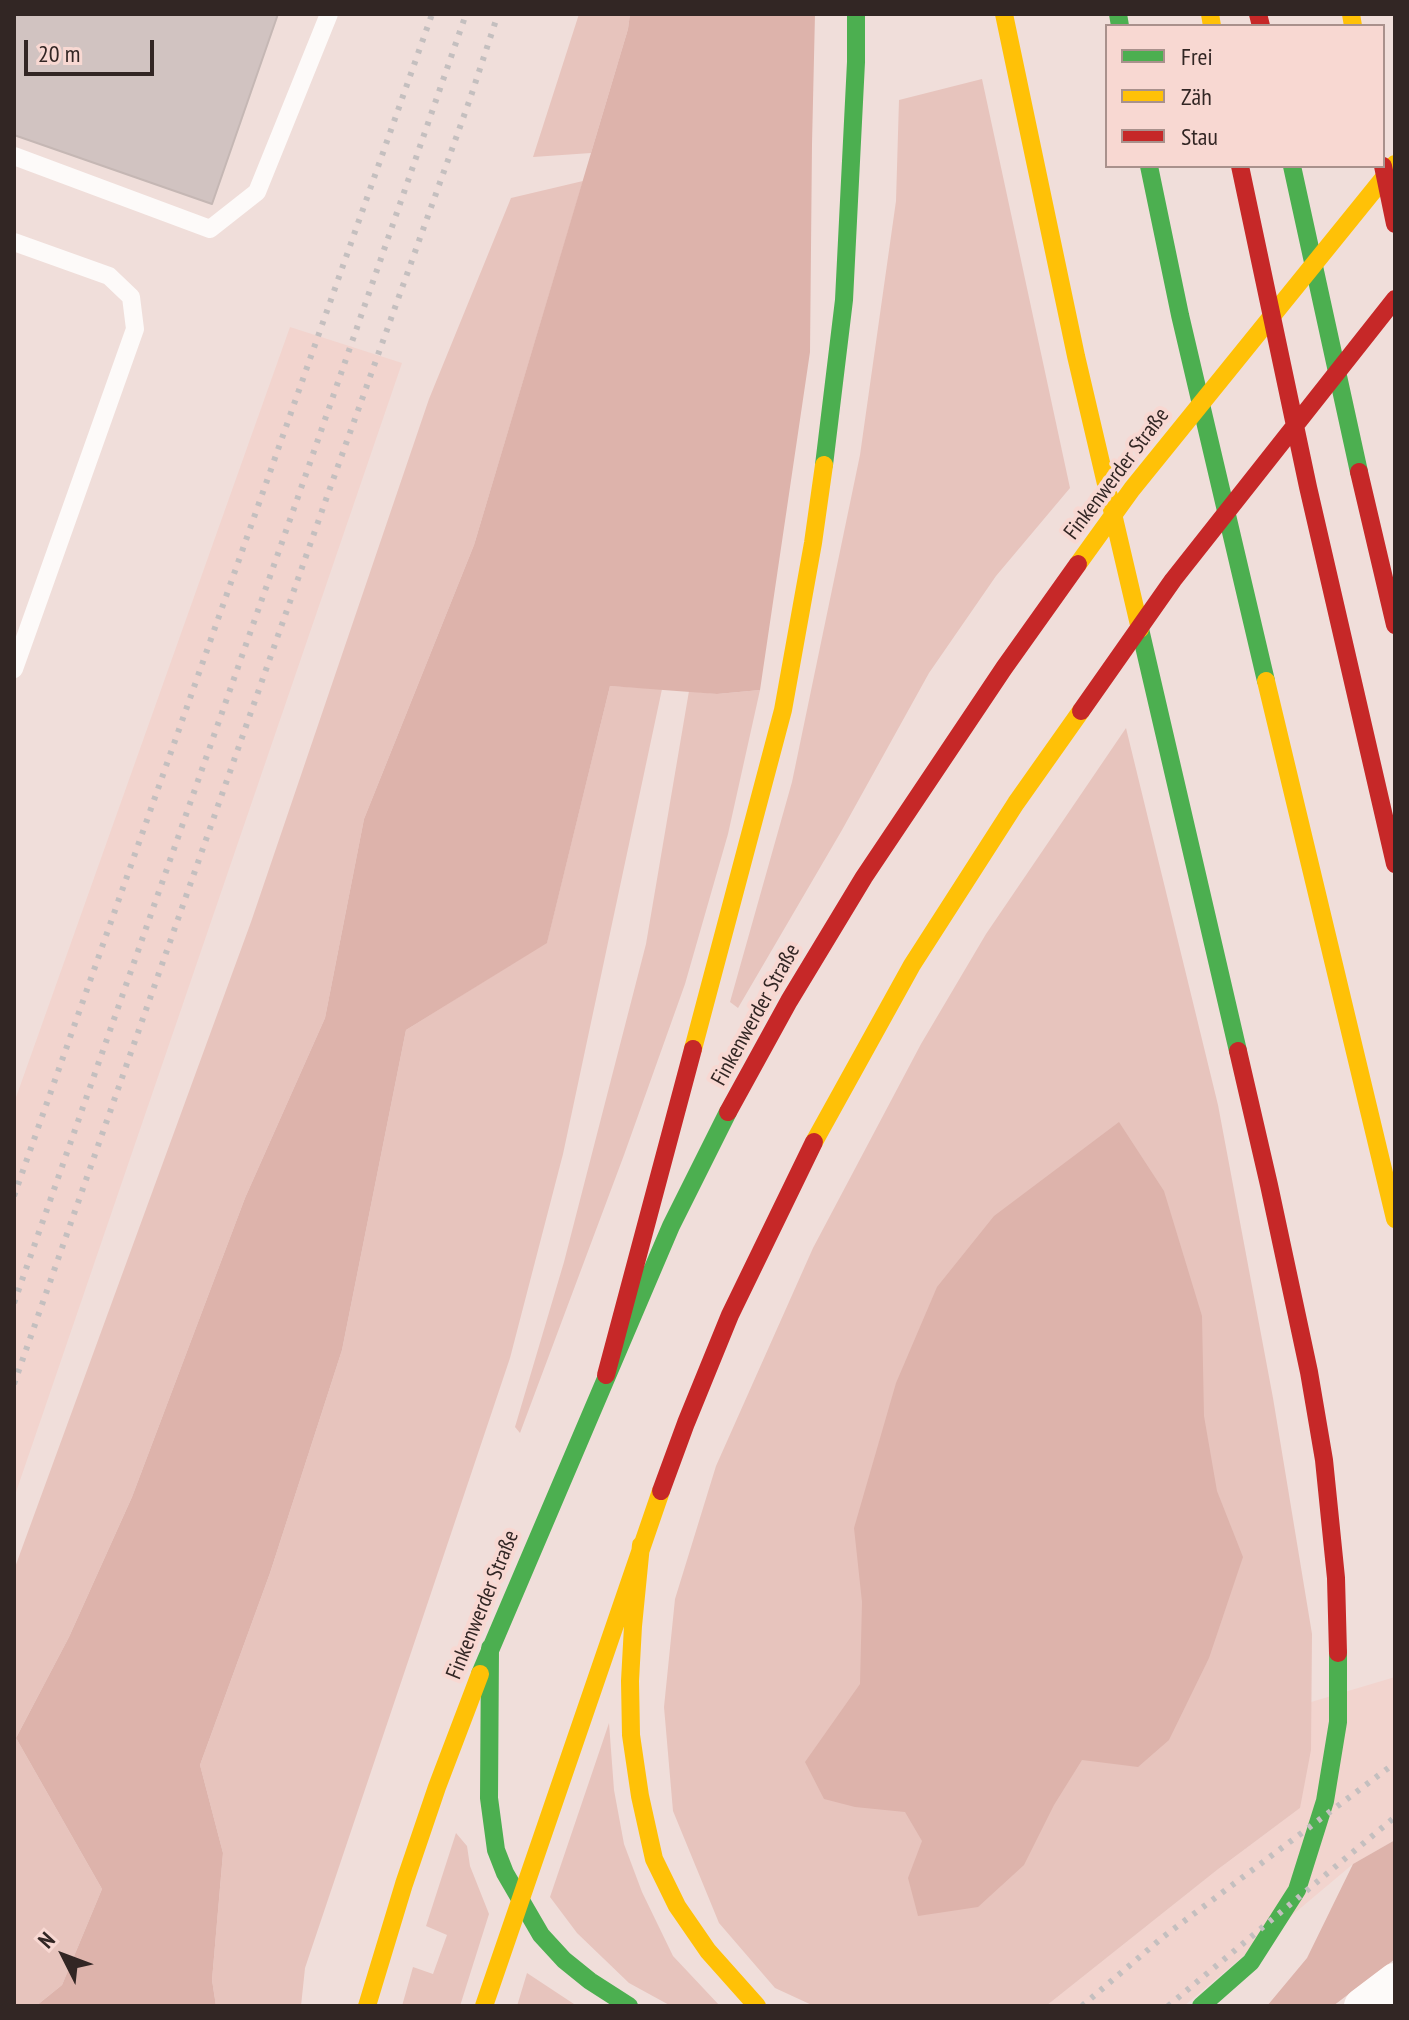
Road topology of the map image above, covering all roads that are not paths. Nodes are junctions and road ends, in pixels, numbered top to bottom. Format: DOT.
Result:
graph roads {
  1 [pos="329,14"];
  2 [pos="856,14"];
  3 [pos="1004,14"];
  4 [pos="14,156"];
  5 [pos="1395,164"];
  6 [pos="1149,168"];
  7 [pos="1240,168"];
  8 [pos="1292,168"];
  9 [pos="1383,168"];
  10 [pos="1395,224"];
  11 [pos="14,242"];
  12 [pos="1395,299"];
  13 [pos="1395,625"];
  14 [pos="14,669"];
  15 [pos="1395,864"];
  16 [pos="1395,1219"];
  17 [pos="606,1375"];
  18 [pos="641,1545"];
  19 [pos="490,1648"];
  20 [pos="520,1902"];
  21 [pos="1395,1981"];
  22 [pos="367,2006"];
  23 [pos="484,2006"];
  24 [pos="629,2006"];
  25 [pos="757,2006"];
  26 [pos="1201,2006"];
  27 [pos="1362,2006"];
  1 -- 4 [label="lane"];
  2 -- 17 [label="main road"];
  3 -- 26 [label="main road"];
  5 -- 17 [label="main road, Finkenwerder Straße"];
  6 -- 16 [label="main road"];
  7 -- 15 [label="main road"];
  8 -- 13 [label="main road"];
  9 -- 10 [label="main road"];
  11 -- 14 [label="lane"];
  12 -- 18 [label="main road"];
  17 -- 19 [label="main road, Finkenwerder Straße"];
  18 -- 20 [label="main road"];
  18 -- 25 [label="main road"];
  19 -- 20 [label="main road"];
  19 -- 22 [label="main road, Finkenwerder Straße"];
  20 -- 23 [label="main road"];
  20 -- 24 [label="main road"];
  21 -- 27 [label="street"];
}
